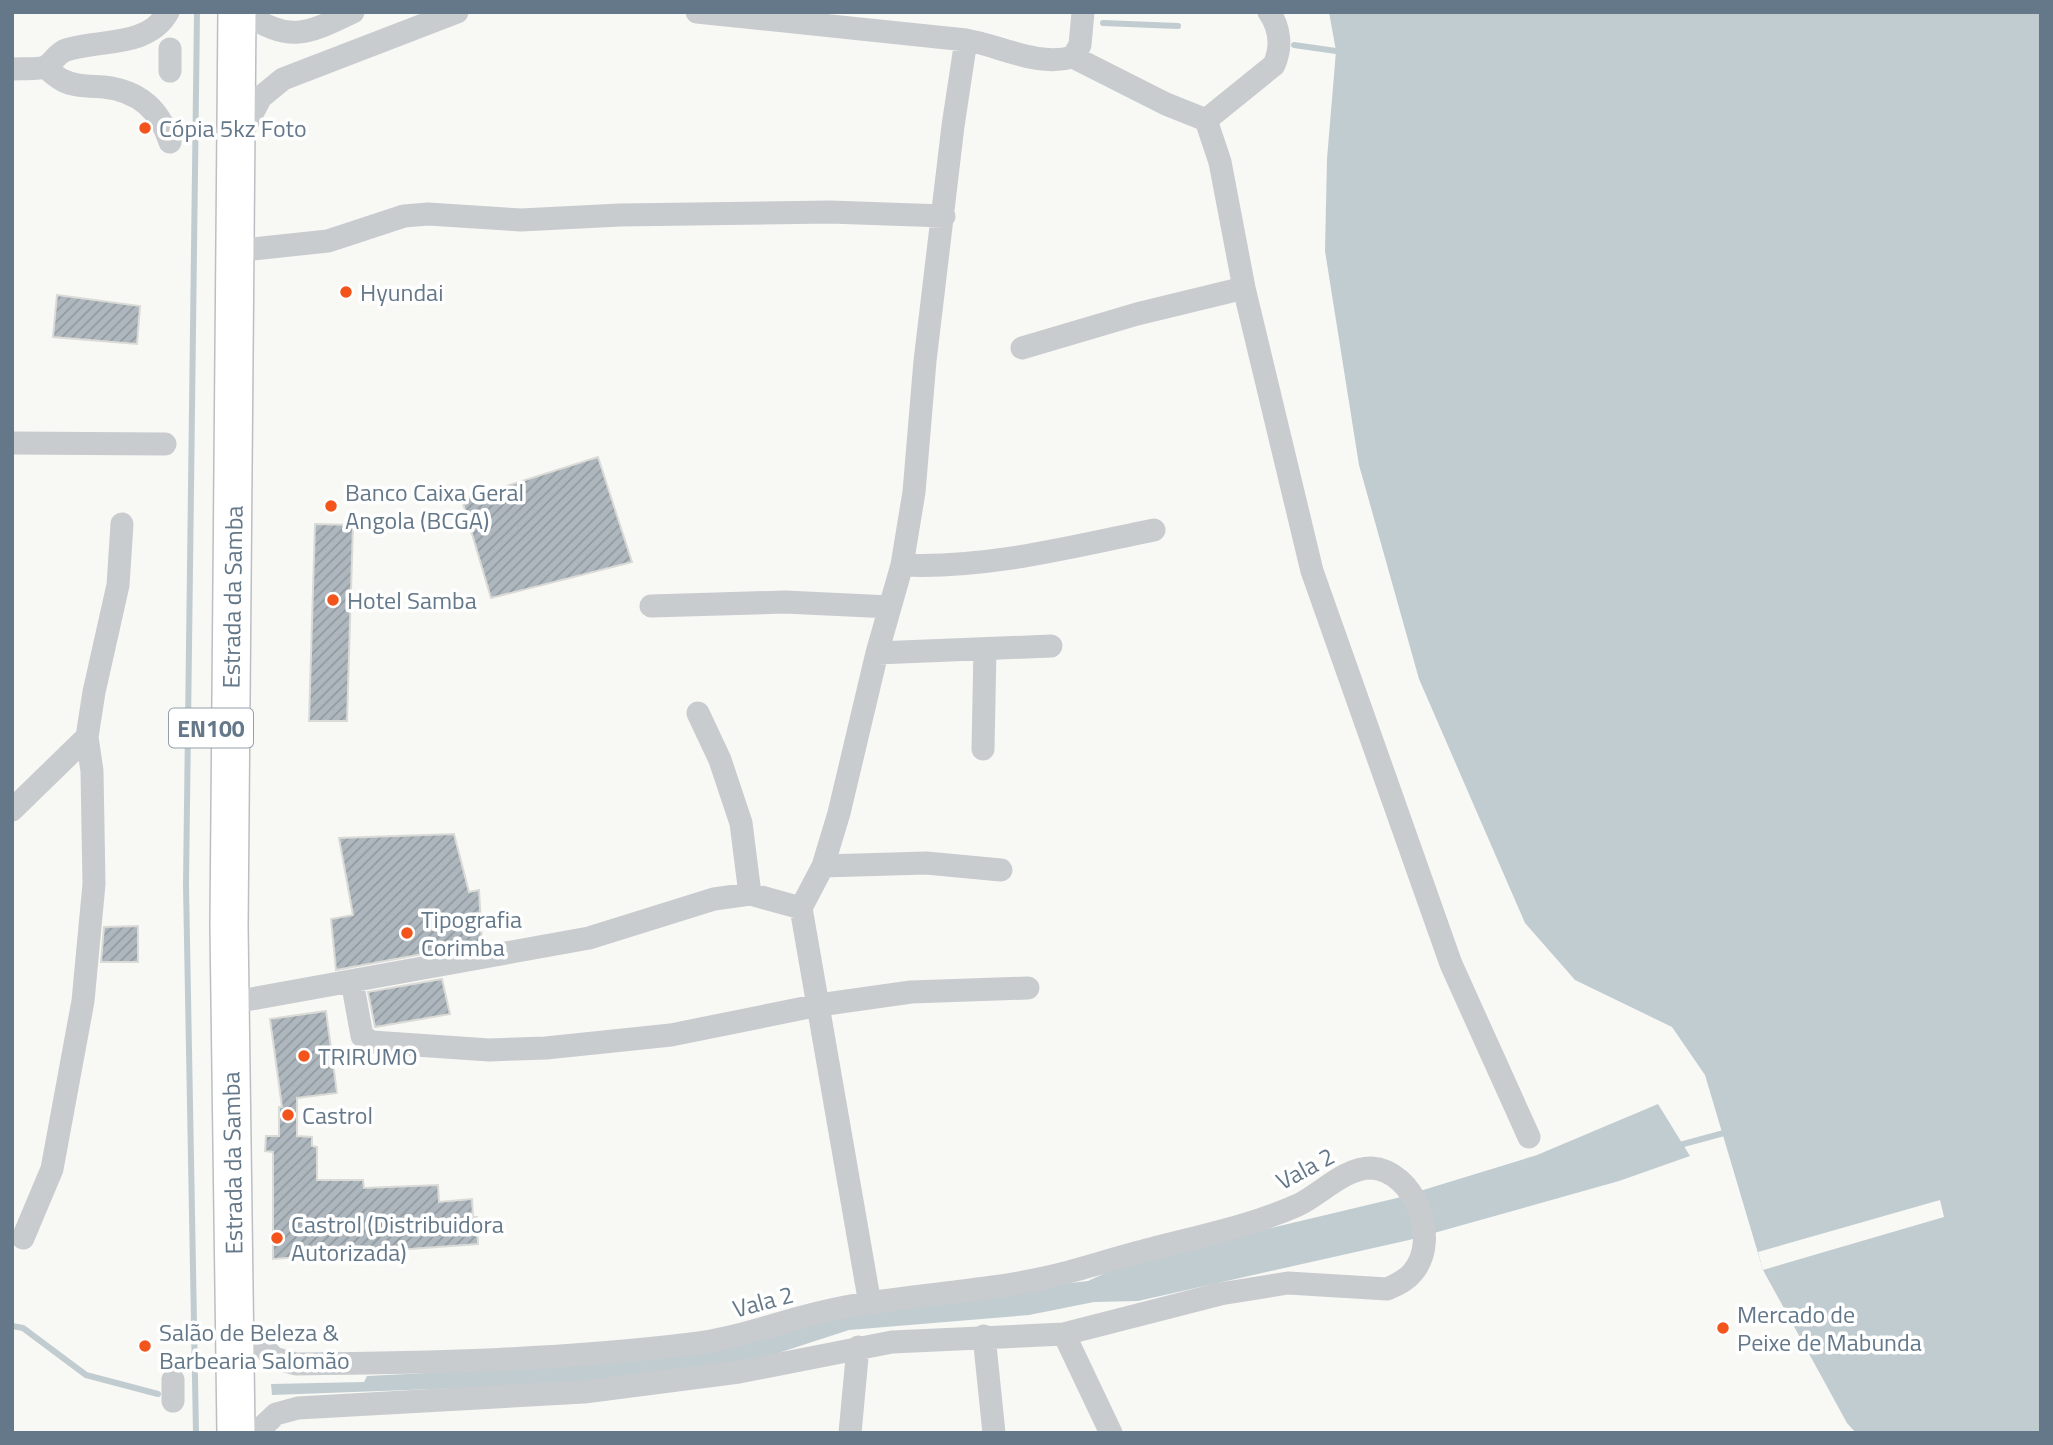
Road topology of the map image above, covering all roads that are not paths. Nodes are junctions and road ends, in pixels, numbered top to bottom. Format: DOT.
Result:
graph roads {
  1 [pos="168,12"];
  2 [pos="217,12"];
  3 [pos="237,12"];
  4 [pos="243,12"];
  5 [pos="352,12"];
  6 [pos="457,12"];
  7 [pos="697,12"];
  8 [pos="1083,12"];
  9 [pos="1273,19"];
  10 [pos="967,40"];
  11 [pos="1076,51"];
  12 [pos="45,67"];
  13 [pos="12,69"];
  14 [pos="1206,120"];
  15 [pos="170,142"];
  16 [pos="235,147"];
  17 [pos="944,216"];
  18 [pos="234,251"];
  19 [pos="1244,288"];
  20 [pos="1022,348"];
  21 [pos="12,443"];
  22 [pos="165,444"];
  23 [pos="122,524"];
  24 [pos="1154,530"];
  25 [pos="902,565"];
  26 [pos="651,606"];
  27 [pos="890,607"];
  28 [pos="1051,646"];
  29 [pos="985,649"];
  30 [pos="877,653"];
  31 [pos="698,713"];
  32 [pos="87,737"];
  33 [pos="982,748"];
  34 [pos="12,810"];
  35 [pos="823,866"];
  36 [pos="1001,870"];
  37 [pos="750,894"];
  38 [pos="801,908"];
  39 [pos="352,981"];
  40 [pos="1028,988"];
  41 [pos="229,1003"];
  42 [pos="819,1005"];
  43 [pos="1529,1137"];
  44 [pos="23,1238"];
  45 [pos="870,1304"];
  46 [pos="234,1317"];
  47 [pos="1065,1334"];
  48 [pos="984,1336"];
  49 [pos="858,1347"];
  50 [pos="219,1433"];
  51 [pos="236,1433"];
  52 [pos="256,1433"];
  53 [pos="850,1433"];
  54 [pos="994,1433"];
  55 [pos="1111,1433"];
  1 -- 12 [label="street"];
  2 -- 50 [label="main road, Estrada da Samba / EN100"];
  3 -- 16 [label="main road, Estrada da Samba / EN100"];
  4 -- 5 [label="street"];
  6 -- 16 [label="street"];
  7 -- 10 [label="street"];
  8 -- 11 [label="street"];
  9 -- 14 [label="street"];
  10 -- 11 [label="street"];
  10 -- 17 [label="street"];
  11 -- 14 [label="street"];
  12 -- 13 [label="street"];
  12 -- 15 [label="street"];
  14 -- 19 [label="street"];
  16 -- 18 [label="main road, Estrada da Samba / EN100"];
  17 -- 18 [label="street"];
  17 -- 25 [label="street"];
  18 -- 41 [label="main road, Estrada da Samba / EN100"];
  19 -- 20 [label="street"];
  19 -- 43 [label="street"];
  21 -- 22 [label="street"];
  23 -- 32 [label="street"];
  24 -- 25 [label="street"];
  25 -- 27 [label="street"];
  26 -- 27 [label="street"];
  27 -- 30 [label="street"];
  28 -- 29 [label="street"];
  29 -- 30 [label="street"];
  29 -- 33 [label="street"];
  30 -- 35 [label="street"];
  31 -- 37 [label="street"];
  32 -- 34 [label="street"];
  32 -- 44 [label="street"];
  35 -- 36 [label="street"];
  35 -- 38 [label="street"];
  37 -- 38 [label="street"];
  37 -- 39 [label="street"];
  38 -- 42 [label="street"];
  39 -- 41 [label="street"];
  39 -- 42 [label="street"];
  40 -- 42 [label="street"];
  41 -- 46 [label="main road, Estrada da Samba / EN100"];
  42 -- 45 [label="street"];
  45 -- 46 [label="street, Vala 2"];
  45 -- 47 [label="street, Vala 2"];
  46 -- 51 [label="main road, Estrada da Samba / EN100"];
  47 -- 48 [label="street, Vala 2"];
  47 -- 55 [label="street"];
  48 -- 49 [label="street, Vala 2"];
  48 -- 54 [label="street"];
  49 -- 52 [label="street, Vala 2"];
  49 -- 53 [label="street"];
}
